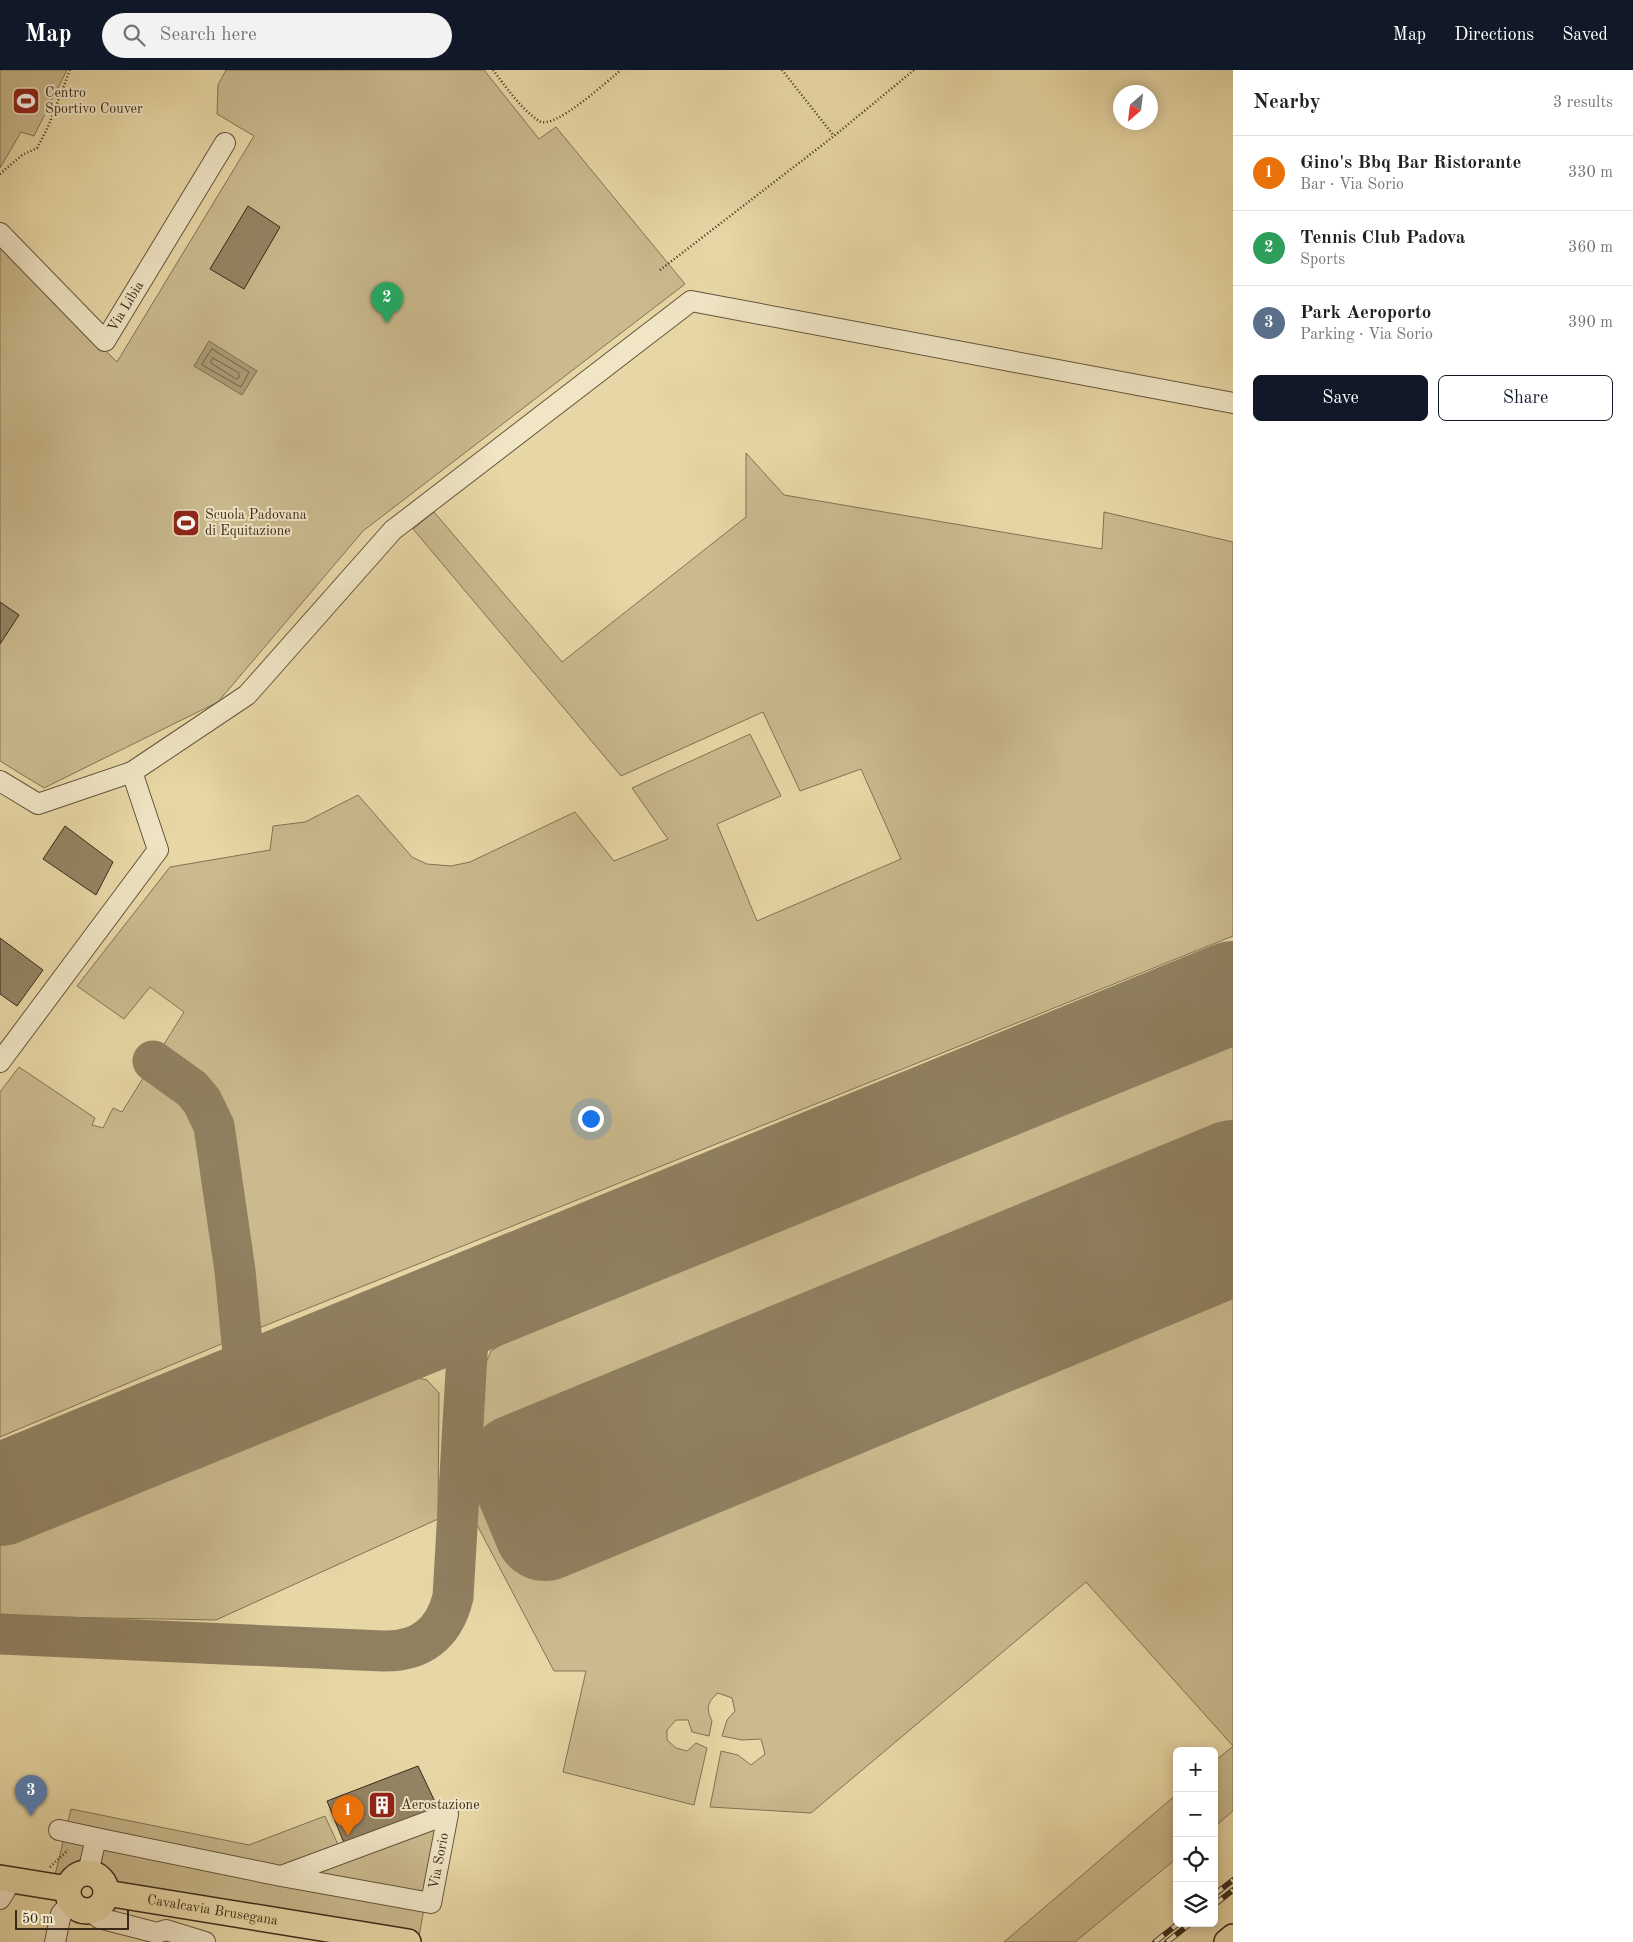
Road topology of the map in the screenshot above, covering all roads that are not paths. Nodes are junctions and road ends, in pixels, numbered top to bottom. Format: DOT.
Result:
graph roads {
  1 [pos="225,143"];
  2 [pos="0,233"];
  3 [pos="1233,403"];
  4 [pos="132,772"];
  5 [pos="0,781"];
  6 [pos="0,1062"];
  7 [pos="67,1832"];
  8 [pos="96,1838"];
  9 [pos="88,1873"];
  10 [pos="281,1876"];
  11 [pos="3,1885"];
  12 [pos="84,1899"];
  13 [pos="176,1903"];
  14 [pos="166,1930"];
  15 [pos="1233,1937"];
  16 [pos="194,1941"];
  17 [pos="55,1942"];
  18 [pos="408,1942"];
  19 [pos="1227,1942"];
  1 -- 2 [label="street, Via Libia"];
  3 -- 4 [label="street"];
  4 -- 5 [label="street"];
  4 -- 6 [label="street"];
  7 -- 8 [label="street, Via Sorio"];
  8 -- 9 [label="street"];
  8 -- 10 [label="street, Via Sorio"];
  9 -- 12 [label="main road"];
  10 -- 10 [label="street, Via Sorio"];
  11 -- 12 [label="main road"];
  12 -- 13 [label="main road, Cavalcavia Brusegana"];
  12 -- 14 [label="street"];
  12 -- 17 [label="street"];
  13 -- 14 [label="street"];
  13 -- 18 [label="main road, Cavalcavia Brusegana"];
  14 -- 16 [label="street"];
  15 -- 19 [label="main road"];
}
